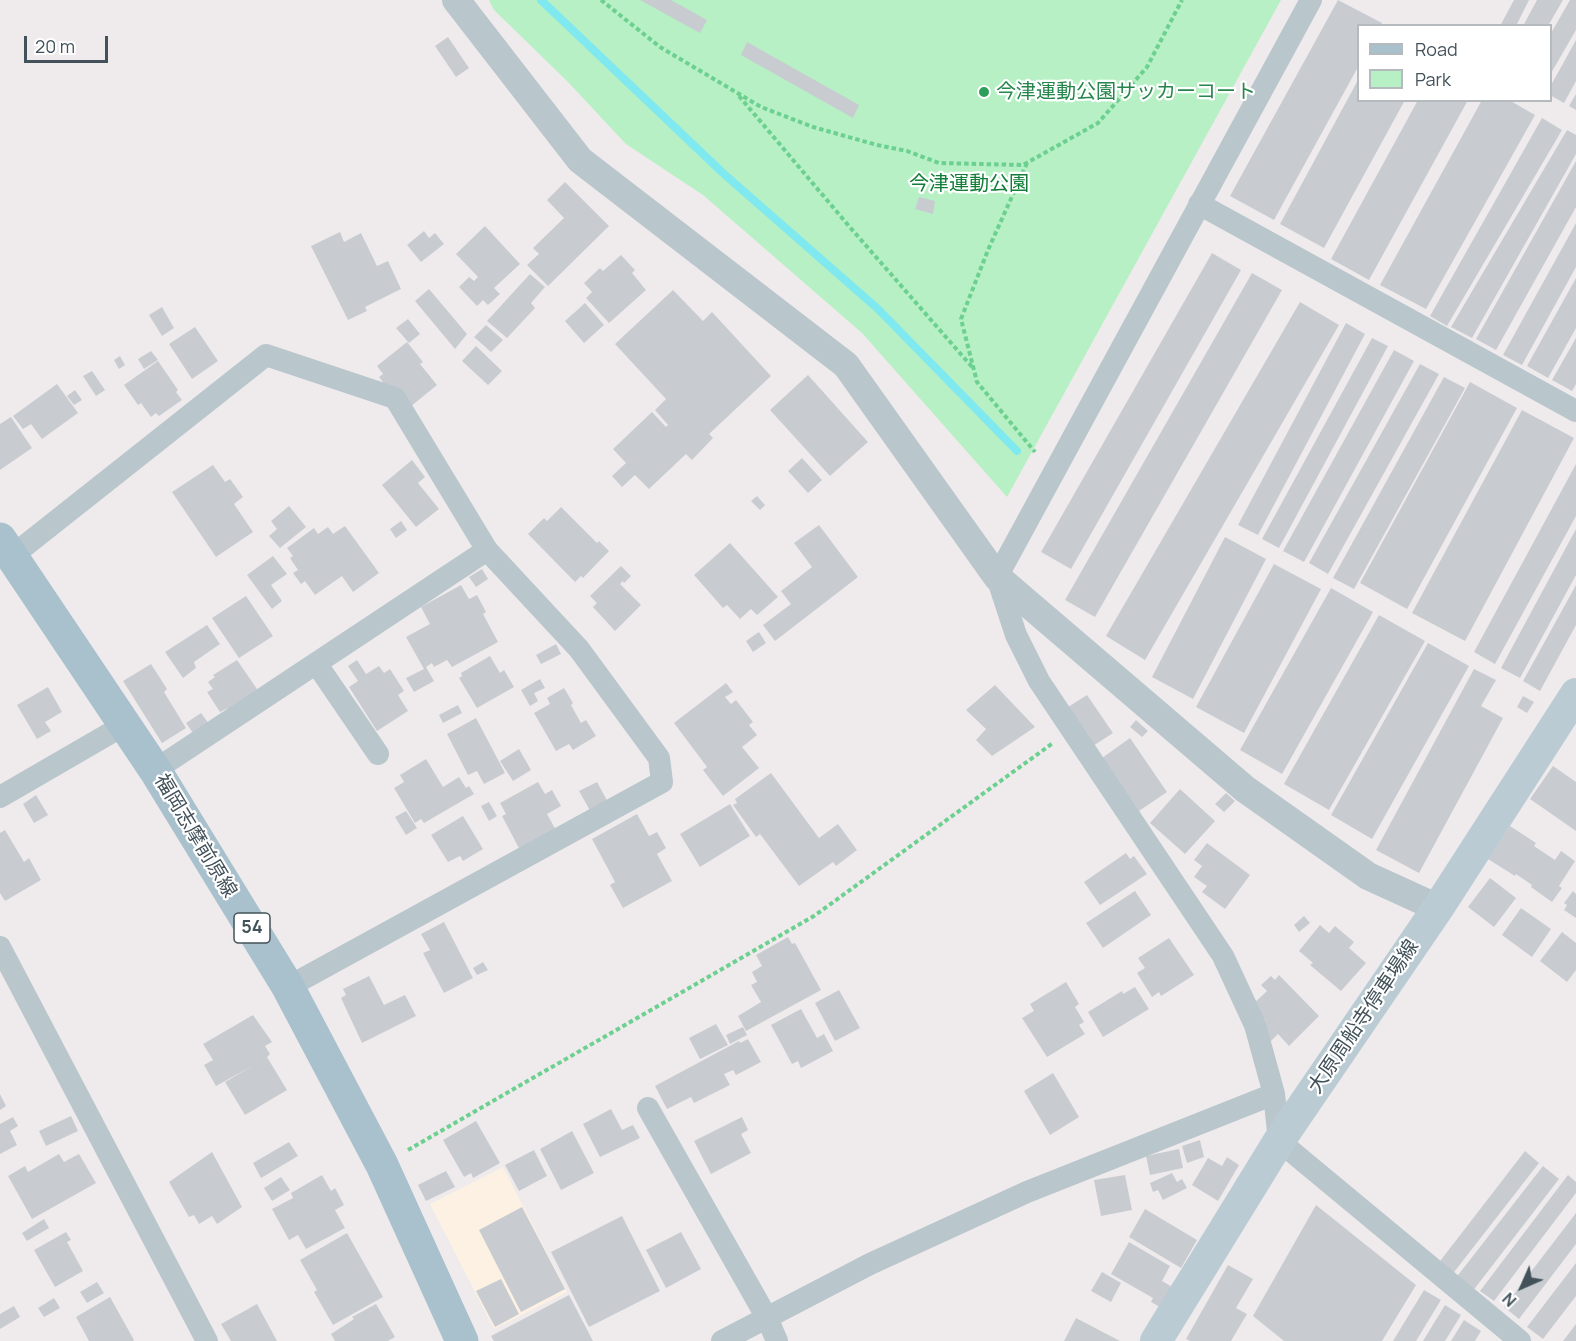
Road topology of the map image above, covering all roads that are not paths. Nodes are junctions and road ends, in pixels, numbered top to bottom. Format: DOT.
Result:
graph roads {
  1 [pos="456,0"];
  2 [pos="1311,0"];
  3 [pos="1199,204"];
  4 [pos="1576,411"];
  5 [pos="6,548"];
  6 [pos="487,550"];
  7 [pos="998,577"];
  8 [pos="316,663"];
  9 [pos="1576,694"];
  10 [pos="126,724"];
  11 [pos="378,754"];
  12 [pos="155,770"];
  13 [pos="0,797"];
  14 [pos="1438,908"];
  15 [pos="0,947"];
  16 [pos="288,987"];
  17 [pos="1274,1094"];
  18 [pos="648,1108"];
  19 [pos="1279,1141"];
  20 [pos="767,1318"];
  21 [pos="207,1341"];
  22 [pos="462,1341"];
  23 [pos="722,1341"];
  24 [pos="777,1341"];
  25 [pos="1156,1341"];
  26 [pos="1521,1341"];
  1 -- 7 [label="street"];
  2 -- 3 [label="street"];
  3 -- 4 [label="street"];
  3 -- 7 [label="street"];
  5 -- 6 [label="street"];
  5 -- 10 [label="main road, 福岡志摩前原線 / 54"];
  6 -- 8 [label="street"];
  6 -- 16 [label="street"];
  7 -- 14 [label="street"];
  7 -- 17 [label="street"];
  8 -- 11 [label="street"];
  8 -- 12 [label="street"];
  9 -- 14 [label="main road, 大原周船寺停車場線"];
  10 -- 12 [label="main road, 福岡志摩前原線 / 54"];
  10 -- 13 [label="street"];
  12 -- 16 [label="main road, 福岡志摩前原線 / 54"];
  14 -- 19 [label="main road, 大原周船寺停車場線"];
  15 -- 21 [label="street"];
  16 -- 22 [label="main road, 福岡志摩前原線 / 54"];
  17 -- 19 [label="street"];
  17 -- 20 [label="street"];
  18 -- 20 [label="street"];
  19 -- 25 [label="main road, 大原周船寺停車場線"];
  19 -- 26 [label="street"];
  20 -- 23 [label="street"];
  20 -- 24 [label="street"];
}
